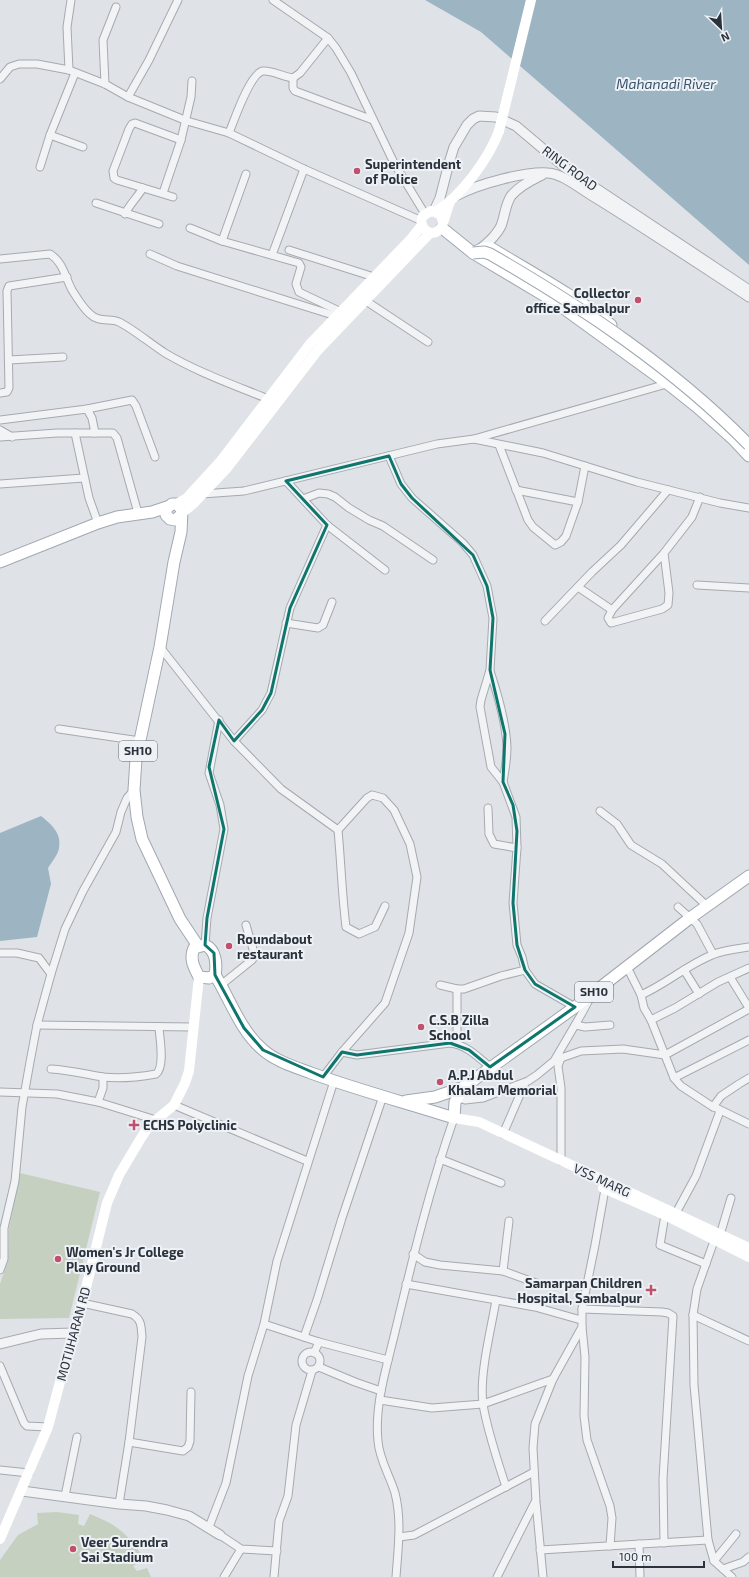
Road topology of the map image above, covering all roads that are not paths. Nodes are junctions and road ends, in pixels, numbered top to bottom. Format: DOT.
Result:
graph roads {
  1 [pos="71,0"];
  2 [pos="178,0"];
  3 [pos="273,0"];
  4 [pos="531,0"];
  5 [pos="116,7"];
  6 [pos="328,38"];
  7 [pos="72,71"];
  8 [pos="293,78"];
  9 [pos="0,79"];
  10 [pos="192,82"];
  11 [pos="105,84"];
  12 [pos="128,97"];
  13 [pos="373,120"];
  14 [pos="187,121"];
  15 [pos="229,134"];
  16 [pos="50,135"];
  17 [pos="181,140"];
  18 [pos="83,146"];
  19 [pos="40,167"];
  20 [pos="304,169"];
  21 [pos="550,173"];
  22 [pos="246,174"];
  23 [pos="143,188"];
  24 [pos="163,193"];
  25 [pos="173,197"];
  26 [pos="452,198"];
  27 [pos="96,204"];
  28 [pos="125,214"];
  29 [pos="428,217"];
  30 [pos="159,224"];
  31 [pos="442,224"];
  32 [pos="190,228"];
  33 [pos="430,233"];
  34 [pos="222,241"];
  35 [pos="289,250"];
  36 [pos="473,253"];
  37 [pos="150,254"];
  38 [pos="272,255"];
  39 [pos="0,259"];
  40 [pos="374,277"];
  41 [pos="66,278"];
  42 [pos="749,290"];
  43 [pos="749,297"];
  44 [pos="366,301"];
  45 [pos="339,314"];
  46 [pos="428,342"];
  47 [pos="314,347"];
  48 [pos="63,357"];
  49 [pos="9,360"];
  50 [pos="681,379"];
  51 [pos="288,381"];
  52 [pos="668,384"];
  53 [pos="0,393"];
  54 [pos="268,399"];
  55 [pos="86,410"];
  56 [pos="0,420"];
  57 [pos="0,430"];
  58 [pos="95,432"];
  59 [pos="75,433"];
  60 [pos="12,437"];
  61 [pos="0,438"];
  62 [pos="474,439"];
  63 [pos="749,440"];
  64 [pos="499,445"];
  65 [pos="749,445"];
  66 [pos="389,456"];
  67 [pos="749,456"];
  68 [pos="155,457"];
  69 [pos="586,466"];
  70 [pos="84,478"];
  71 [pos="286,481"];
  72 [pos="0,484"];
  73 [pos="516,490"];
  74 [pos="668,490"];
  75 [pos="199,491"];
  76 [pos="700,497"];
  77 [pos="303,499"];
  78 [pos="578,502"];
  79 [pos="749,508"];
  80 [pos="174,512"];
  81 [pos="138,513"];
  82 [pos="98,523"];
  83 [pos="327,525"];
  84 [pos="664,553"];
  85 [pos="433,560"];
  86 [pos="0,562"];
  87 [pos="386,570"];
  88 [pos="697,585"];
  89 [pos="578,587"];
  90 [pos="749,588"];
  91 [pos="332,602"];
  92 [pos="612,610"];
  93 [pos="546,621"];
  94 [pos="286,623"];
  95 [pos="160,647"];
  96 [pos="490,670"];
  97 [pos="219,720"];
  98 [pos="59,729"];
  99 [pos="234,740"];
  100 [pos="140,741"];
  101 [pos="503,782"];
  102 [pos="134,790"];
  103 [pos="488,808"];
  104 [pos="600,811"];
  105 [pos="338,830"];
  106 [pos="517,848"];
  107 [pos="749,876"];
  108 [pos="385,906"];
  109 [pos="708,906"];
  110 [pos="678,907"];
  111 [pos="690,918"];
  112 [pos="246,925"];
  113 [pos="202,945"];
  114 [pos="749,947"];
  115 [pos="0,953"];
  116 [pos="713,954"];
  117 [pos="627,967"];
  118 [pos="749,968"];
  119 [pos="525,970"];
  120 [pos="684,970"];
  121 [pos="51,974"];
  122 [pos="215,975"];
  123 [pos="199,977"];
  124 [pos="730,977"];
  125 [pos="221,985"];
  126 [pos="440,985"];
  127 [pos="457,989"];
  128 [pos="593,993"];
  129 [pos="700,994"];
  130 [pos="641,995"];
  131 [pos="575,1007"];
  132 [pos="749,1009"];
  133 [pos="651,1020"];
  134 [pos="37,1025"];
  135 [pos="576,1025"];
  136 [pos="610,1025"];
  137 [pos="193,1027"];
  138 [pos="159,1028"];
  139 [pos="749,1040"];
  140 [pos="457,1044"];
  141 [pos="342,1052"];
  142 [pos="665,1055"];
  143 [pos="559,1056"];
  144 [pos="490,1067"];
  145 [pos="50,1068"];
  146 [pos="103,1077"];
  147 [pos="323,1077"];
  148 [pos="674,1078"];
  149 [pos="749,1078"];
  150 [pos="334,1081"];
  151 [pos="525,1083"];
  152 [pos="464,1087"];
  153 [pos="0,1092"];
  154 [pos="25,1092"];
  155 [pos="383,1096"];
  156 [pos="458,1098"];
  157 [pos="402,1101"];
  158 [pos="98,1102"];
  159 [pos="174,1105"];
  160 [pos="717,1109"];
  161 [pos="458,1119"];
  162 [pos="156,1120"];
  163 [pos="749,1124"];
  164 [pos="503,1134"];
  165 [pos="440,1159"];
  166 [pos="307,1161"];
  167 [pos="561,1161"];
  168 [pos="501,1183"];
  169 [pos="605,1189"];
  170 [pos="731,1198"];
  171 [pos="676,1213"];
  172 [pos="665,1215"];
  173 [pos="509,1221"];
  174 [pos="714,1236"];
  175 [pos="749,1248"];
  176 [pos="2,1251"];
  177 [pos="413,1254"];
  178 [pos="749,1257"];
  179 [pos="706,1264"];
  180 [pos="0,1270"];
  181 [pos="503,1270"];
  182 [pos="536,1283"];
  183 [pos="406,1284"];
  184 [pos="496,1300"];
  185 [pos="82,1303"];
  186 [pos="582,1310"];
  187 [pos="693,1315"];
  188 [pos="582,1323"];
  189 [pos="264,1324"];
  190 [pos="73,1333"];
  191 [pos="304,1337"];
  192 [pos="749,1341"];
  193 [pos="319,1342"];
  194 [pos="0,1344"];
  195 [pos="314,1353"];
  196 [pos="388,1360"];
  197 [pos="0,1366"];
  198 [pos="319,1366"];
  199 [pos="312,1371"];
  200 [pos="552,1379"];
  201 [pos="381,1391"];
  202 [pos="191,1392"];
  203 [pos="380,1400"];
  204 [pos="483,1404"];
  205 [pos="48,1427"];
  206 [pos="77,1437"];
  207 [pos="129,1442"];
  208 [pos="0,1470"];
  209 [pos="534,1472"];
  210 [pos="29,1474"];
  211 [pos="506,1487"];
  212 [pos="22,1491"];
  213 [pos="65,1496"];
  214 [pos="536,1502"];
  215 [pos="118,1504"];
  216 [pos="208,1527"];
  217 [pos="736,1534"];
  218 [pos="220,1535"];
  219 [pos="0,1537"];
  220 [pos="399,1537"];
  221 [pos="708,1540"];
  222 [pos="664,1542"];
  223 [pos="639,1544"];
  224 [pos="610,1546"];
  225 [pos="241,1549"];
  226 [pos="540,1550"];
  227 [pos="277,1551"];
  228 [pos="749,1557"];
  229 [pos="714,1562"];
  230 [pos="723,1569"];
  231 [pos="224,1577"];
  232 [pos="274,1577"];
  233 [pos="396,1577"];
  234 [pos="497,1577"];
  235 [pos="543,1577"];
  236 [pos="640,1577"];
  237 [pos="732,1577"];
  1 -- 7 [label="street"];
  2 -- 12 [label="street"];
  3 -- 6 [label="street"];
  4 -- 26 [label="main road, bridge"];
  5 -- 11 [label="street"];
  6 -- 8 [label="street"];
  6 -- 13 [label="street"];
  7 -- 9 [label="street"];
  7 -- 11 [label="street"];
  7 -- 16 [label="street"];
  8 -- 13 [label="street"];
  8 -- 15 [label="street"];
  10 -- 14 [label="street"];
  11 -- 12 [label="street"];
  12 -- 14 [label="street"];
  13 -- 29 [label="street"];
  14 -- 15 [label="street"];
  14 -- 17 [label="street"];
  15 -- 20 [label="street"];
  16 -- 18 [label="street"];
  16 -- 19 [label="street"];
  17 -- 23 [label="street"];
  17 -- 24 [label="street"];
  20 -- 29 [label="street"];
  20 -- 38 [label="street"];
  21 -- 26 [label="street, RING ROAD"];
  21 -- 36 [label="street"];
  21 -- 43 [label="street, RING ROAD"];
  22 -- 34 [label="street"];
  23 -- 24 [label="street"];
  23 -- 28 [label="street"];
  24 -- 25 [label="street"];
  26 -- 29 [label="main road"];
  26 -- 31 [label="main road"];
  27 -- 28 [label="street"];
  28 -- 30 [label="street"];
  29 -- 31 [label="main road"];
  29 -- 33 [label="main road"];
  29 -- 40 [label="main road"];
  29 -- 42 [label="street, RING ROAD"];
  31 -- 33 [label="main road"];
  31 -- 36 [label="main road"];
  32 -- 34 [label="street"];
  33 -- 44 [label="main road"];
  34 -- 38 [label="street"];
  35 -- 40 [label="street"];
  36 -- 50 [label="main road"];
  36 -- 52 [label="main road"];
  36 -- 65 [label="main road, bridge"];
  37 -- 45 [label="street"];
  38 -- 45 [label="street"];
  39 -- 41 [label="street"];
  40 -- 45 [label="main road"];
  41 -- 49 [label="street"];
  41 -- 54 [label="street"];
  44 -- 46 [label="street"];
  44 -- 47 [label="main road"];
  45 -- 47 [label="main road"];
  47 -- 51 [label="main road"];
  48 -- 49 [label="street"];
  49 -- 53 [label="street"];
  50 -- 52 [label="street"];
  50 -- 63 [label="main road"];
  51 -- 54 [label="main road"];
  51 -- 75 [label="main road"];
  52 -- 62 [label="street"];
  52 -- 67 [label="main road"];
  54 -- 75 [label="main road"];
  55 -- 56 [label="street"];
  55 -- 58 [label="street"];
  55 -- 68 [label="street"];
  57 -- 60 [label="street"];
  58 -- 59 [label="street"];
  58 -- 81 [label="street"];
  59 -- 60 [label="street"];
  59 -- 70 [label="street"];
  60 -- 61 [label="street"];
  62 -- 64 [label="street"];
  62 -- 66 [label="street"];
  64 -- 69 [label="street"];
  64 -- 73 [label="street"];
  66 -- 71 [label="street"];
  66 -- 96 [label="street"];
  69 -- 74 [label="street"];
  69 -- 78 [label="street"];
  70 -- 72 [label="street"];
  70 -- 82 [label="street"];
  71 -- 75 [label="street"];
  71 -- 77 [label="street"];
  73 -- 78 [label="street"];
  73 -- 78 [label="street"];
  74 -- 76 [label="street"];
  74 -- 89 [label="street"];
  75 -- 80 [label="main road"];
  76 -- 79 [label="street"];
  76 -- 84 [label="street"];
  77 -- 83 [label="street"];
  77 -- 85 [label="street"];
  80 -- 81 [label="main road"];
  80 -- 95 [label="main road, SH10"];
  81 -- 82 [label="main road"];
  82 -- 86 [label="main road"];
  83 -- 87 [label="street"];
  83 -- 94 [label="street"];
  84 -- 92 [label="street"];
  84 -- 92 [label="street"];
  88 -- 90 [label="street"];
  89 -- 92 [label="street"];
  89 -- 93 [label="street"];
  91 -- 94 [label="street"];
  94 -- 99 [label="street"];
  95 -- 97 [label="street"];
  95 -- 100 [label="main road, SH10"];
  96 -- 101 [label="street"];
  96 -- 101 [label="street"];
  97 -- 99 [label="street"];
  97 -- 113 [label="street"];
  98 -- 100 [label="street"];
  99 -- 105 [label="street"];
  100 -- 102 [label="main road, SH10"];
  101 -- 106 [label="street"];
  102 -- 113 [label="main road, SH10"];
  102 -- 121 [label="street"];
  103 -- 106 [label="street"];
  104 -- 109 [label="street"];
  105 -- 108 [label="street"];
  105 -- 141 [label="street"];
  106 -- 119 [label="street"];
  107 -- 109 [label="main road, SH10"];
  109 -- 111 [label="main road, SH10"];
  110 -- 111 [label="street"];
  111 -- 116 [label="street"];
  111 -- 117 [label="main road, SH10"];
  112 -- 125 [label="street"];
  113 -- 122 [label="main road, SH10"];
  113 -- 123 [label="main road"];
  114 -- 116 [label="street"];
  115 -- 121 [label="street"];
  116 -- 120 [label="street"];
  117 -- 128 [label="main road, SH10"];
  117 -- 130 [label="street"];
  118 -- 124 [label="street"];
  119 -- 127 [label="street"];
  119 -- 131 [label="street"];
  120 -- 129 [label="street"];
  120 -- 130 [label="street"];
  121 -- 134 [label="street"];
  122 -- 123 [label="main road"];
  122 -- 125 [label="main road, SH10"];
  123 -- 137 [label="main road, MOTIJHARAN RD"];
  124 -- 129 [label="street"];
  124 -- 132 [label="street"];
  125 -- 147 [label="main road, SH10"];
  126 -- 127 [label="street"];
  127 -- 140 [label="street"];
  128 -- 131 [label="main road, SH10"];
  128 -- 135 [label="street"];
  129 -- 133 [label="street"];
  130 -- 133 [label="street"];
  131 -- 144 [label="main road, SH10"];
  132 -- 142 [label="street"];
  133 -- 142 [label="street"];
  134 -- 138 [label="street"];
  134 -- 154 [label="street"];
  135 -- 136 [label="street"];
  135 -- 143 [label="street"];
  137 -- 138 [label="street"];
  137 -- 159 [label="main road, MOTIJHARAN RD"];
  138 -- 146 [label="street"];
  139 -- 148 [label="street"];
  140 -- 141 [label="street"];
  140 -- 144 [label="street"];
  141 -- 147 [label="street"];
  142 -- 143 [label="street"];
  142 -- 148 [label="street"];
  143 -- 151 [label="street"];
  143 -- 167 [label="street"];
  144 -- 152 [label="main road, SH10"];
  145 -- 146 [label="street"];
  146 -- 158 [label="street"];
  147 -- 150 [label="main road, SH10"];
  148 -- 160 [label="street"];
  149 -- 160 [label="street"];
  150 -- 155 [label="main road, SH10"];
  150 -- 166 [label="street"];
  151 -- 156 [label="street"];
  151 -- 164 [label="street"];
  152 -- 156 [label="main road, SH10"];
  152 -- 157 [label="main road"];
  153 -- 154 [label="street"];
  154 -- 158 [label="street"];
  154 -- 176 [label="street"];
  155 -- 157 [label="main road, SH10"];
  155 -- 191 [label="street"];
  156 -- 161 [label="main road, SH10"];
  157 -- 161 [label="main road, SH10"];
  158 -- 162 [label="street"];
  159 -- 162 [label="main road, MOTIJHARAN RD"];
  159 -- 166 [label="street"];
  160 -- 163 [label="street"];
  160 -- 171 [label="street"];
  161 -- 164 [label="main road, VSS MARG"];
  161 -- 165 [label="street"];
  161 -- 169 [label="main road"];
  162 -- 185 [label="main road, MOTIJHARAN RD"];
  164 -- 167 [label="main road, VSS MARG"];
  165 -- 168 [label="street"];
  165 -- 177 [label="street"];
  166 -- 189 [label="street"];
  167 -- 171 [label="main road, VSS MARG"];
  169 -- 172 [label="main road"];
  169 -- 186 [label="street"];
  170 -- 174 [label="street"];
  171 -- 174 [label="main road, VSS MARG"];
  172 -- 174 [label="main road"];
  172 -- 179 [label="street"];
  173 -- 181 [label="street"];
  174 -- 175 [label="main road, VSS MARG"];
  174 -- 178 [label="main road"];
  174 -- 179 [label="street"];
  176 -- 180 [label="street"];
  177 -- 181 [label="street"];
  177 -- 183 [label="street"];
  179 -- 187 [label="street"];
  181 -- 182 [label="street"];
  183 -- 184 [label="street"];
  183 -- 196 [label="street"];
  184 -- 188 [label="street"];
  184 -- 204 [label="street"];
  185 -- 190 [label="main road, MOTIJHARAN RD"];
  185 -- 207 [label="street"];
  186 -- 188 [label="street"];
  186 -- 222 [label="street"];
  187 -- 192 [label="street"];
  187 -- 221 [label="street"];
  188 -- 200 [label="street"];
  188 -- 224 [label="street"];
  189 -- 191 [label="street"];
  189 -- 216 [label="street"];
  190 -- 194 [label="street"];
  190 -- 205 [label="main road, MOTIJHARAN RD"];
  191 -- 193 [label="street"];
  193 -- 195 [label="street"];
  193 -- 196 [label="street"];
  195 -- 198 [label="street"];
  195 -- 199 [label="street"];
  196 -- 201 [label="street"];
  197 -- 205 [label="street"];
  198 -- 199 [label="street"];
  198 -- 201 [label="street"];
  199 -- 227 [label="street"];
  200 -- 204 [label="street"];
  200 -- 209 [label="street"];
  201 -- 203 [label="street"];
  202 -- 207 [label="street"];
  203 -- 204 [label="street"];
  203 -- 220 [label="street"];
  204 -- 211 [label="street"];
  205 -- 210 [label="main road, MOTIJHARAN RD"];
  206 -- 213 [label="street"];
  207 -- 215 [label="street"];
  208 -- 210 [label="street"];
  209 -- 211 [label="street"];
  209 -- 214 [label="street"];
  210 -- 212 [label="main road, MOTIJHARAN RD"];
  211 -- 220 [label="street"];
  212 -- 213 [label="street"];
  212 -- 219 [label="main road, MOTIJHARAN RD"];
  213 -- 215 [label="street"];
  214 -- 226 [label="street"];
  214 -- 234 [label="street"];
  215 -- 216 [label="street"];
  216 -- 218 [label="street"];
  217 -- 229 [label="street"];
  218 -- 225 [label="street"];
  220 -- 233 [label="street"];
  221 -- 222 [label="street"];
  221 -- 229 [label="street"];
  222 -- 223 [label="street"];
  223 -- 224 [label="street"];
  223 -- 236 [label="street"];
  224 -- 226 [label="street"];
  225 -- 227 [label="street"];
  225 -- 231 [label="street"];
  226 -- 235 [label="street"];
  227 -- 232 [label="street"];
  228 -- 230 [label="street"];
  229 -- 230 [label="street"];
  230 -- 237 [label="street"];
}
